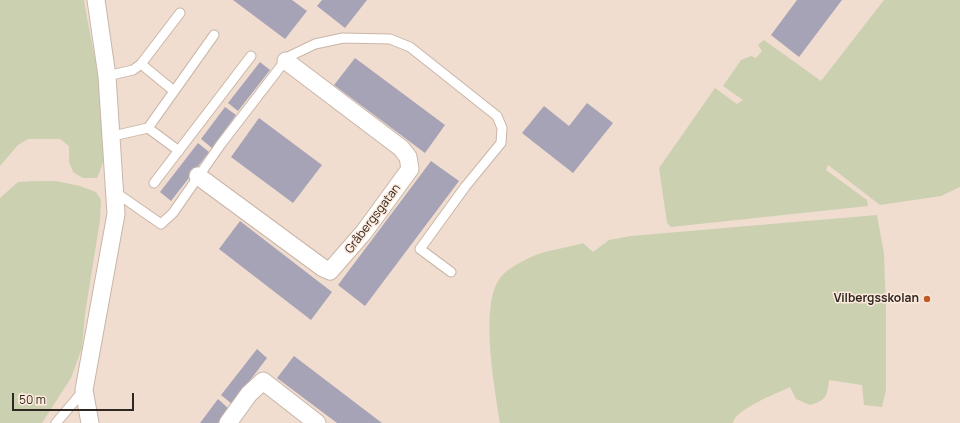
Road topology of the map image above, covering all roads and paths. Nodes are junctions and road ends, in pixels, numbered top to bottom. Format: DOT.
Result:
graph roads {
  1 [pos="96,0"];
  2 [pos="180,13"];
  3 [pos="214,35"];
  4 [pos="251,56"];
  5 [pos="286,61"];
  6 [pos="141,64"];
  7 [pos="108,76"];
  8 [pos="174,91"];
  9 [pos="148,128"];
  10 [pos="113,136"];
  11 [pos="179,151"];
  12 [pos="198,176"];
  13 [pos="154,183"];
  14 [pos="114,192"];
  15 [pos="451,272"];
  16 [pos="84,390"];
  17 [pos="56,423"];
  18 [pos="90,423"];
  19 [pos="228,423"];
  20 [pos="317,423"];
  1 -- 7 [label="street"];
  2 -- 6 [label="lane"];
  3 -- 8 [label="lane"];
  4 -- 11 [label="lane"];
  5 -- 12 [label="lane"];
  5 -- 12 [label="street, Gråbergsgatan"];
  5 -- 15 [label="lane"];
  6 -- 7 [label="lane"];
  6 -- 8 [label="lane"];
  7 -- 10 [label="street"];
  8 -- 9 [label="lane"];
  9 -- 10 [label="lane"];
  9 -- 11 [label="lane"];
  10 -- 14 [label="street"];
  11 -- 13 [label="lane"];
  12 -- 14 [label="lane"];
  14 -- 16 [label="street"];
  16 -- 17 [label="lane"];
  16 -- 18 [label="street"];
  19 -- 20 [label="street"];
}
